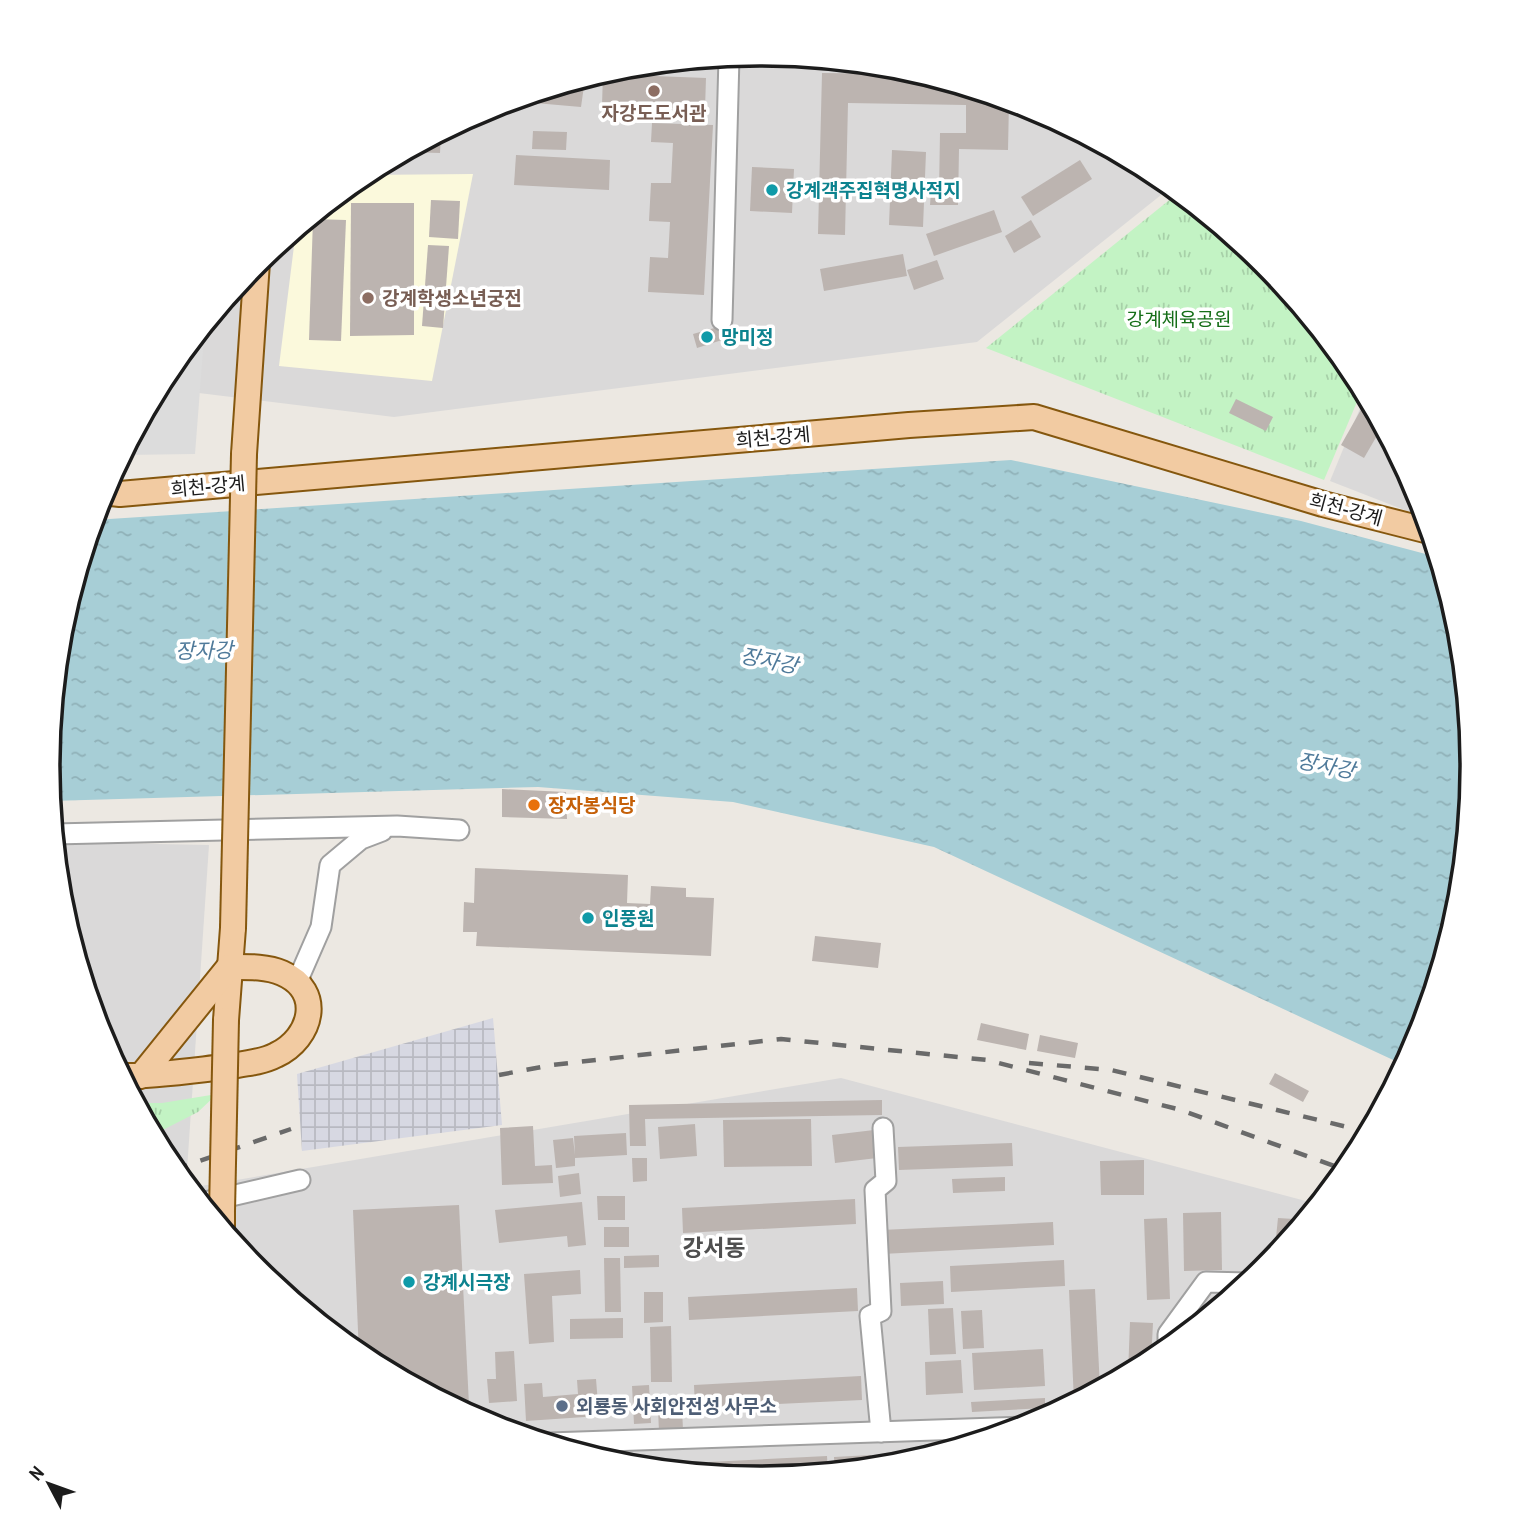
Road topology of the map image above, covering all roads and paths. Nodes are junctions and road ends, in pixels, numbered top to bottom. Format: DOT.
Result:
graph roads {
  1 [pos="729,67"];
  2 [pos="256,282"];
  3 [pos="722,320"];
  4 [pos="116,492"];
  5 [pos="1417,528"];
  6 [pos="397,826"];
  7 [pos="458,830"];
  8 [pos="63,834"];
  9 [pos="229,967"];
  10 [pos="297,982"];
  11 [pos="131,1076"];
  12 [pos="883,1128"];
  13 [pos="300,1180"];
  14 [pos="215,1207"];
  15 [pos="220,1212"];
  16 [pos="1232,1283"];
  17 [pos="1168,1335"];
  18 [pos="987,1428"];
  19 [pos="881,1432"];
  20 [pos="575,1442"];
  1 -- 3 [label="street"];
  2 -- 9 [label="main road, bridge"];
  4 -- 5 [label="main road, 희천-강계"];
  6 -- 7 [label="street"];
  6 -- 8 [label="street"];
  6 -- 10 [label="street"];
  9 -- 10 [label="main road"];
  9 -- 11 [label="main road"];
  9 -- 14 [label="main road, bridge"];
  10 -- 11 [label="main road"];
  12 -- 19 [label="street"];
  13 -- 15 [label="street"];
  16 -- 17 [label="street"];
  18 -- 19 [label="street"];
  19 -- 20 [label="street"];
}
